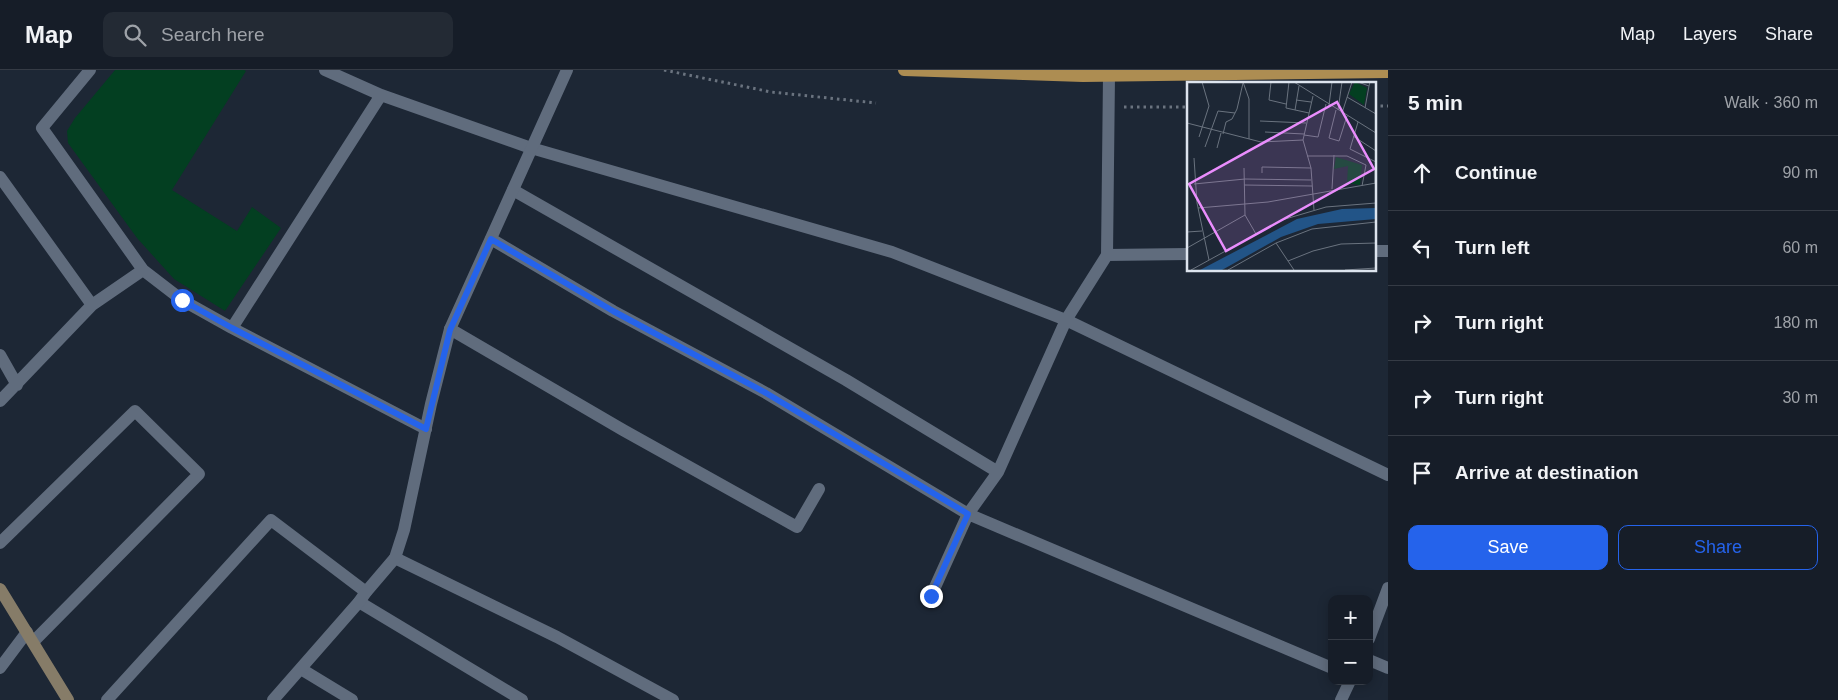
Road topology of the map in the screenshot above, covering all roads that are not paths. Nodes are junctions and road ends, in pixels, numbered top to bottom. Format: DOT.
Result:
graph roads {
  1 [pos="90,70"];
  2 [pos="325,70"];
  3 [pos="566,70"];
  4 [pos="904,70"];
  5 [pos="1388,72"];
  6 [pos="1109,76"];
  7 [pos="381,95"];
  8 [pos="531,148"];
  9 [pos="0,177"];
  10 [pos="513,190"];
  11 [pos="491,239"];
  12 [pos="1187,254"];
  13 [pos="1108,255"];
  14 [pos="143,270"];
  15 [pos="92,305"];
  16 [pos="1066,320"];
  17 [pos="232,328"];
  18 [pos="450,330"];
  19 [pos="0,355"];
  20 [pos="17,385"];
  21 [pos="0,401"];
  22 [pos="426,429"];
  23 [pos="998,472"];
  24 [pos="1388,475"];
  25 [pos="819,489"];
  26 [pos="968,514"];
  27 [pos="0,543"];
  28 [pos="396,558"];
  29 [pos="1388,588"];
  30 [pos="931,596"];
  31 [pos="2,597"];
  32 [pos="363,597"];
  33 [pos="1373,628"];
  34 [pos="30,637"];
  35 [pos="1373,662"];
  36 [pos="1328,666"];
  37 [pos="0,668"];
  38 [pos="1388,668"];
  39 [pos="301,669"];
  40 [pos="1348,685"];
  41 [pos="68,700"];
  42 [pos="107,700"];
  43 [pos="274,700"];
  44 [pos="352,700"];
  45 [pos="522,700"];
  46 [pos="673,700"];
  47 [pos="1341,700"];
  1 -- 14 [label="street"];
  2 -- 7 [label="street"];
  3 -- 8 [label="street"];
  4 -- 6 [label="main road"];
  5 -- 6 [label="main road"];
  6 -- 13 [label="street"];
  7 -- 8 [label="street"];
  7 -- 17 [label="street"];
  8 -- 10 [label="street"];
  8 -- 16 [label="street"];
  9 -- 15 [label="street"];
  10 -- 11 [label="street"];
  10 -- 23 [label="street"];
  11 -- 18 [label="street"];
  11 -- 26 [label="street"];
  12 -- 13 [label="street"];
  13 -- 16 [label="street"];
  14 -- 15 [label="street"];
  14 -- 17 [label="street"];
  15 -- 20 [label="street"];
  16 -- 23 [label="street"];
  16 -- 24 [label="street"];
  17 -- 22 [label="street"];
  18 -- 22 [label="street"];
  18 -- 25 [label="street"];
  19 -- 20 [label="street"];
  20 -- 21 [label="street"];
  22 -- 28 [label="street"];
  23 -- 26 [label="street"];
  26 -- 30 [label="street"];
  26 -- 36 [label="street"];
  27 -- 34 [label="street"];
  28 -- 32 [label="street"];
  28 -- 46 [label="street"];
  29 -- 33 [label="street"];
  31 -- 34 [label="main road"];
  32 -- 39 [label="street"];
  32 -- 42 [label="street"];
  32 -- 45 [label="street"];
  34 -- 37 [label="street"];
  34 -- 41 [label="main road"];
  35 -- 38 [label="street"];
  39 -- 43 [label="street"];
  39 -- 44 [label="street"];
  40 -- 47 [label="street"];
}
